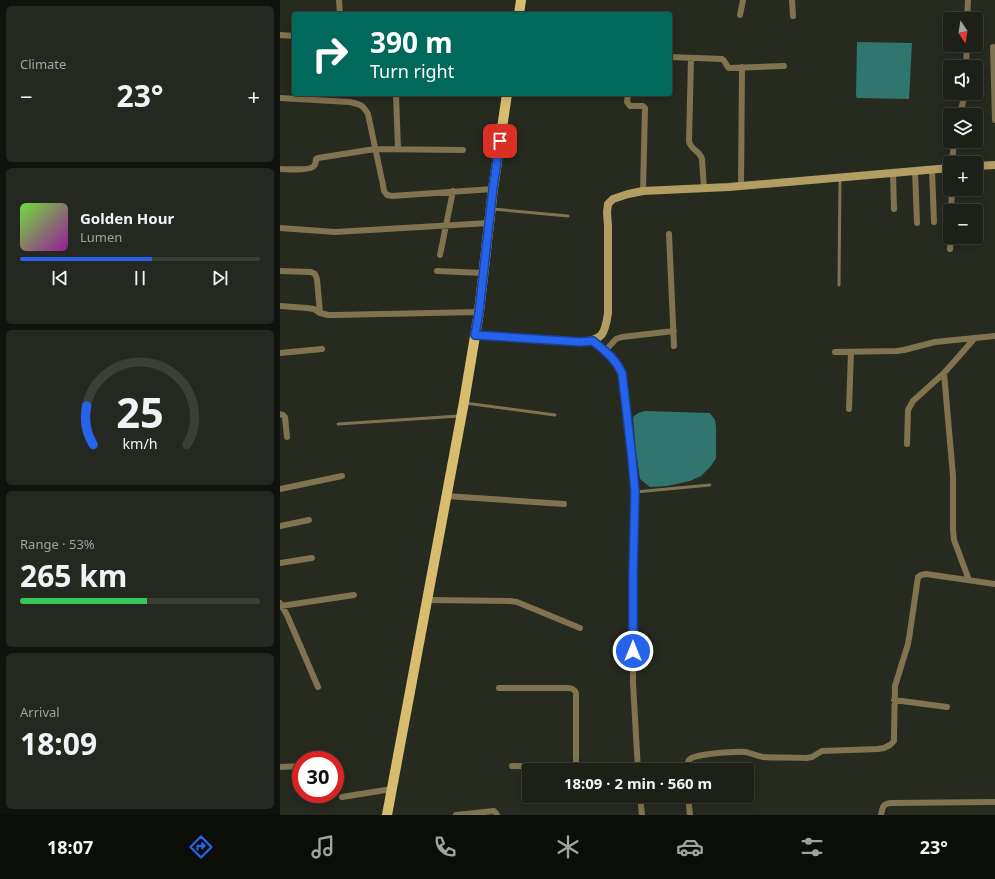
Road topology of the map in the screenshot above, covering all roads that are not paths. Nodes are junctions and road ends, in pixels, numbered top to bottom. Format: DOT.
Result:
graph roads {
  1 [pos="339,0"];
  2 [pos="521,0"];
  3 [pos="743,0"];
  4 [pos="792,0"];
  5 [pos="968,0"];
  6 [pos="340,12"];
  7 [pos="519,12"];
  8 [pos="967,12"];
  9 [pos="740,15"];
  10 [pos="793,16"];
  11 [pos="280,35"];
  12 [pos="292,36"];
  13 [pos="993,47"];
  14 [pos="672,57"];
  15 [pos="691,58"];
  16 [pos="784,66"];
  17 [pos="742,67"];
  18 [pos="994,80"];
  19 [pos="396,96"];
  20 [pos="507,96"];
  21 [pos="628,96"];
  22 [pos="321,97"];
  23 [pos="280,98"];
  24 [pos="995,106"];
  25 [pos="994,120"];
  26 [pos="375,149"];
  27 [pos="398,149"];
  28 [pos="463,150"];
  29 [pos="995,165"];
  30 [pos="983,166"];
  31 [pos="280,169"];
  32 [pos="943,169"];
  33 [pos="932,170"];
  34 [pos="916,171"];
  35 [pos="893,173"];
  36 [pos="840,178"];
  37 [pos="741,186"];
  38 [pos="493,188"];
  39 [pos="704,189"];
  40 [pos="453,191"];
  41 [pos="643,191"];
  42 [pos="894,208"];
  43 [pos="491,209"];
  44 [pos="568,216"];
  45 [pos="934,222"];
  46 [pos="489,223"];
  47 [pos="917,223"];
  48 [pos="446,226"];
  49 [pos="280,228"];
  50 [pos="669,234"];
  51 [pos="950,244"];
  52 [pos="950,249"];
  53 [pos="440,255"];
  54 [pos="280,271"];
  55 [pos="437,271"];
  56 [pos="483,274"];
  57 [pos="839,285"];
  58 [pos="280,306"];
  59 [pos="479,312"];
  60 [pos="320,313"];
  61 [pos="674,331"];
  62 [pos="475,335"];
  63 [pos="995,336"];
  64 [pos="975,338"];
  65 [pos="593,341"];
  66 [pos="674,346"];
  67 [pos="322,349"];
  68 [pos="605,351"];
  69 [pos="836,352"];
  70 [pos="851,352"];
  71 [pos="280,353"];
  72 [pos="944,373"];
  73 [pos="464,402"];
  74 [pos="849,409"];
  75 [pos="280,414"];
  76 [pos="555,415"];
  77 [pos="461,416"];
  78 [pos="338,424"];
  79 [pos="287,437"];
  80 [pos="907,444"];
  81 [pos="342,476"];
  82 [pos="710,485"];
  83 [pos="280,489"];
  84 [pos="635,492"];
  85 [pos="446,496"];
  86 [pos="564,504"];
  87 [pos="309,520"];
  88 [pos="280,526"];
  89 [pos="312,558"];
  90 [pos="280,563"];
  91 [pos="969,580"];
  92 [pos="995,584"];
  93 [pos="354,595"];
  94 [pos="427,600"];
  95 [pos="281,605"];
  96 [pos="580,628"];
  97 [pos="318,687"];
  98 [pos="499,688"];
  99 [pos="894,700"];
  100 [pos="947,707"];
  101 [pos="576,763"];
  102 [pos="638,763"];
  103 [pos="688,763"];
  104 [pos="292,766"];
  105 [pos="512,766"];
  106 [pos="522,766"];
  107 [pos="280,767"];
  108 [pos="392,789"];
  109 [pos="344,797"];
  110 [pos="995,802"];
  111 [pos="641,803"];
  112 [pos="689,803"];
  113 [pos="387,815"];
  114 [pos="456,815"];
  115 [pos="497,815"];
  116 [pos="642,815"];
  117 [pos="690,815"];
  118 [pos="881,815"];
  1 -- 6 [label="street"];
  2 -- 7 [label="main road"];
  3 -- 9 [label="street"];
  4 -- 10 [label="street"];
  5 -- 8 [label="street"];
  11 -- 12 [label="street"];
  13 -- 18 [label="street"];
  14 -- 15 [label="street"];
  15 -- 17 [label="street"];
  15 -- 39 [label="street"];
  16 -- 17 [label="street"];
  17 -- 37 [label="street"];
  18 -- 24 [label="street"];
  19 -- 27 [label="street"];
  20 -- 38 [label="main road"];
  21 -- 41 [label="street"];
  22 -- 23 [label="street"];
  22 -- 26 [label="street"];
  24 -- 25 [label="street"];
  26 -- 27 [label="street"];
  26 -- 31 [label="street"];
  26 -- 40 [label="street"];
  27 -- 28 [label="street"];
  29 -- 30 [label="main road"];
  32 -- 33 [label="main road"];
  33 -- 34 [label="main road"];
  33 -- 45 [label="street"];
  34 -- 35 [label="main road"];
  34 -- 47 [label="street"];
  35 -- 36 [label="main road"];
  35 -- 42 [label="street"];
  36 -- 37 [label="main road"];
  36 -- 57 [label="lane"];
  37 -- 39 [label="main road"];
  38 -- 40 [label="street"];
  38 -- 43 [label="main road"];
  39 -- 41 [label="main road"];
  40 -- 48 [label="street"];
  41 -- 65 [label="main road"];
  43 -- 44 [label="lane"];
  43 -- 46 [label="main road"];
  46 -- 48 [label="street"];
  46 -- 56 [label="main road"];
  48 -- 49 [label="street"];
  48 -- 53 [label="street"];
  50 -- 61 [label="street"];
  51 -- 52 [label="street"];
  54 -- 60 [label="street"];
  55 -- 56 [label="street"];
  56 -- 59 [label="main road"];
  58 -- 60 [label="street"];
  59 -- 60 [label="street"];
  59 -- 62 [label="main road"];
  61 -- 66 [label="street"];
  61 -- 68 [label="street"];
  62 -- 65 [label="main road"];
  62 -- 73 [label="main road"];
  63 -- 64 [label="street"];
  64 -- 70 [label="street"];
  64 -- 72 [label="street"];
  65 -- 68 [label="street"];
  67 -- 71 [label="street"];
  68 -- 84 [label="street"];
  69 -- 70 [label="street"];
  70 -- 74 [label="street"];
  72 -- 80 [label="street"];
  72 -- 91 [label="street"];
  73 -- 76 [label="lane"];
  73 -- 77 [label="main road"];
  75 -- 79 [label="street"];
  77 -- 78 [label="lane"];
  77 -- 85 [label="main road"];
  81 -- 83 [label="street"];
  82 -- 84 [label="lane"];
  84 -- 102 [label="street"];
  85 -- 86 [label="street"];
  85 -- 94 [label="main road"];
  87 -- 88 [label="street"];
  89 -- 90 [label="street"];
  91 -- 92 [label="street"];
  91 -- 99 [label="street"];
  93 -- 95 [label="street"];
  94 -- 96 [label="street"];
  94 -- 108 [label="main road"];
  95 -- 97 [label="street"];
  98 -- 101 [label="street"];
  99 -- 100 [label="street"];
  99 -- 103 [label="street"];
  104 -- 107 [label="street"];
  105 -- 106 [label="street"];
  108 -- 109 [label="street"];
  108 -- 113 [label="main road"];
  110 -- 118 [label="street"];
  111 -- 116 [label="street"];
  112 -- 117 [label="street"];
  114 -- 115 [label="street"];
}
